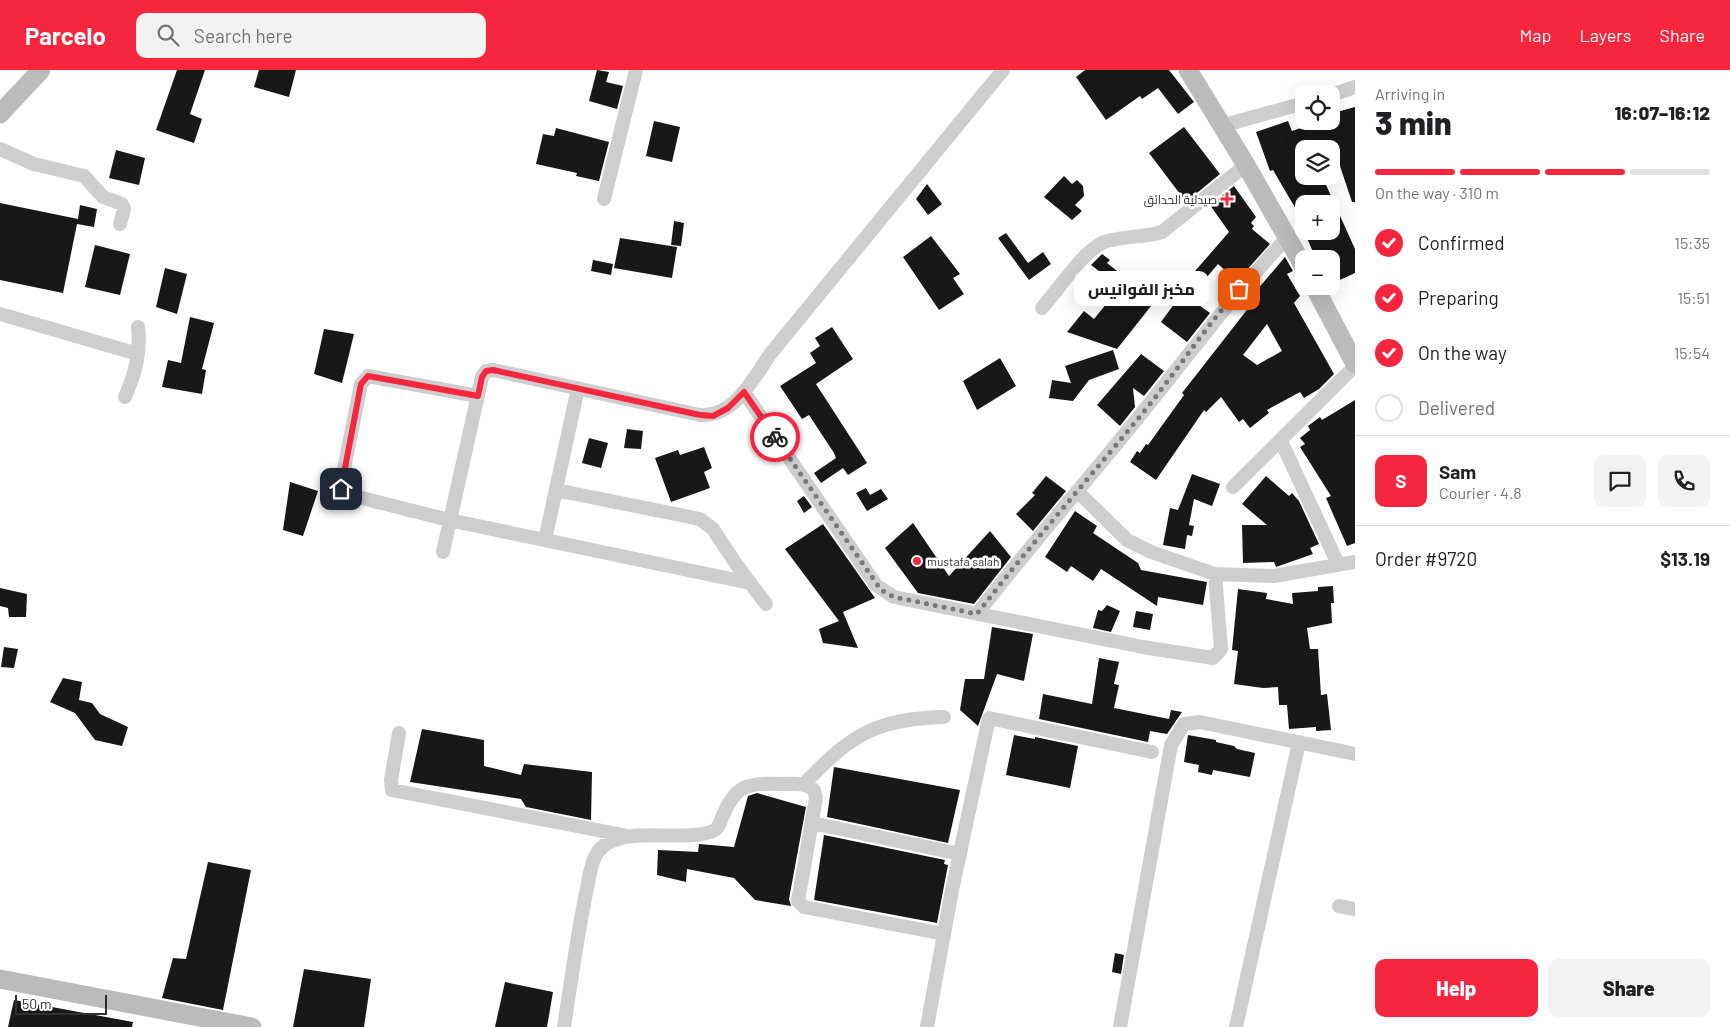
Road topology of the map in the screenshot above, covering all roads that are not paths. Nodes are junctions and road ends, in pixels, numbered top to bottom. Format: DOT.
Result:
graph roads {
  1 [pos="42,70"];
  2 [pos="636,70"];
  3 [pos="1003,70"];
  4 [pos="1188,70"];
  5 [pos="1355,87"];
  6 [pos="1340,92"];
  7 [pos="1295,105"];
  8 [pos="0,114"];
  9 [pos="1221,126"];
  10 [pos="0,148"];
  11 [pos="1246,164"];
  12 [pos="604,199"];
  13 [pos="120,224"];
  14 [pos="1288,236"];
  15 [pos="1295,250"];
  16 [pos="1319,295"];
  17 [pos="1042,308"];
  18 [pos="0,314"];
  19 [pos="138,327"];
  20 [pos="138,354"];
  21 [pos="1355,365"];
  22 [pos="578,388"];
  23 [pos="744,392"];
  24 [pos="478,396"];
  25 [pos="125,397"];
  26 [pos="1281,441"];
  27 [pos="1233,488"];
  28 [pos="556,490"];
  29 [pos="1078,492"];
  30 [pos="449,520"];
  31 [pos="546,540"];
  32 [pos="443,552"];
  33 [pos="1355,562"];
  34 [pos="1338,564"];
  35 [pos="1215,574"];
  36 [pos="750,583"];
  37 [pos="766,604"];
  38 [pos="977,614"];
  39 [pos="944,717"];
  40 [pos="399,733"];
  41 [pos="1299,742"];
  42 [pos="1152,752"];
  43 [pos="1355,754"];
  44 [pos="804,784"];
  45 [pos="812,823"];
  46 [pos="631,837"];
  47 [pos="960,854"];
  48 [pos="1339,906"];
  49 [pos="1355,909"];
  50 [pos="944,934"];
  51 [pos="0,979"];
  52 [pos="252,1027"];
  53 [pos="564,1027"];
  54 [pos="927,1027"];
  55 [pos="1120,1027"];
  56 [pos="1236,1027"];
  1 -- 8 [label="main road"];
  2 -- 12 [label="street"];
  3 -- 23 [label="street"];
  4 -- 9 [label="main road"];
  5 -- 6 [label="street"];
  7 -- 9 [label="street"];
  9 -- 11 [label="main road"];
  10 -- 13 [label="street"];
  11 -- 14 [label="main road"];
  11 -- 17 [label="street"];
  14 -- 15 [label="main road"];
  14 -- 29 [label="street"];
  16 -- 21 [label="main road"];
  18 -- 20 [label="street"];
  19 -- 20 [label="street"];
  20 -- 25 [label="street"];
  21 -- 26 [label="street"];
  22 -- 23 [label="street"];
  22 -- 24 [label="street"];
  22 -- 28 [label="street"];
  23 -- 38 [label="street"];
  24 -- 30 [label="street"];
  24 -- 30 [label="street"];
  26 -- 27 [label="street"];
  26 -- 34 [label="street"];
  28 -- 31 [label="street"];
  28 -- 36 [label="street"];
  29 -- 35 [label="street"];
  29 -- 38 [label="street"];
  30 -- 31 [label="street"];
  30 -- 32 [label="street"];
  31 -- 36 [label="street"];
  33 -- 34 [label="street"];
  34 -- 35 [label="street"];
  35 -- 38 [label="street"];
  36 -- 37 [label="street"];
  39 -- 44 [label="street"];
  40 -- 46 [label="street"];
  41 -- 43 [label="street"];
  41 -- 55 [label="street"];
  41 -- 56 [label="street"];
  42 -- 47 [label="street"];
  44 -- 45 [label="street"];
  44 -- 46 [label="street"];
  45 -- 47 [label="street"];
  45 -- 50 [label="street"];
  46 -- 53 [label="street"];
  47 -- 50 [label="street"];
  48 -- 49 [label="street"];
  50 -- 54 [label="street"];
  51 -- 52 [label="main road"];
}
